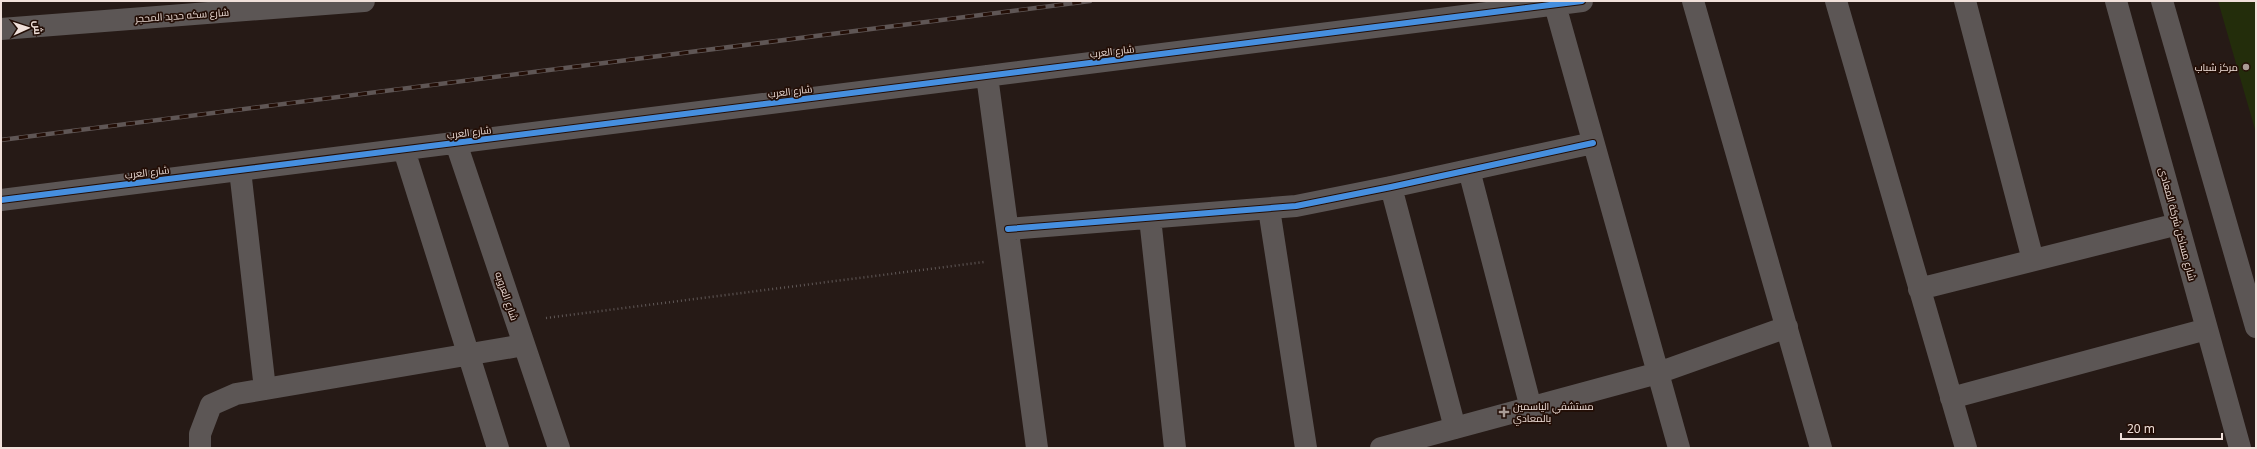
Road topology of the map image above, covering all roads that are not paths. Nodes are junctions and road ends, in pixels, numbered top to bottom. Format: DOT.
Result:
graph roads {
  1 [pos="364,1"];
  2 [pos="1582,1"];
  3 [pos="1694,1"];
  4 [pos="1836,1"];
  5 [pos="1965,1"];
  6 [pos="2116,1"];
  7 [pos="2162,1"];
  8 [pos="1555,5"];
  9 [pos="152,9"];
  10 [pos="1,29"];
  11 [pos="987,76"];
  12 [pos="456,143"];
  13 [pos="1593,143"];
  14 [pos="404,150"];
  15 [pos="240,170"];
  16 [pos="1469,170"];
  17 [pos="1391,187"];
  18 [pos="1,200"];
  19 [pos="1269,209"];
  20 [pos="1150,218"];
  21 [pos="2178,224"];
  22 [pos="1008,229"];
  23 [pos="2033,260"];
  24 [pos="1919,289"];
  25 [pos="1787,327"];
  26 [pos="2256,327"];
  27 [pos="2207,329"];
  28 [pos="524,345"];
  29 [pos="467,355"];
  30 [pos="1658,373"];
  31 [pos="265,389"];
  32 [pos="1952,398"];
  33 [pos="1531,408"];
  34 [pos="1455,428"];
  35 [pos="200,448"];
  36 [pos="498,448"];
  37 [pos="559,448"];
  38 [pos="1037,448"];
  39 [pos="1175,448"];
  40 [pos="1306,448"];
  41 [pos="1381,448"];
  42 [pos="1680,448"];
  43 [pos="1821,448"];
  44 [pos="1966,448"];
  45 [pos="2240,448"];
  1 -- 9 [label="street, شارع سكه حديد المحجر"];
  2 -- 8 [label="street, شارع العرب"];
  3 -- 25 [label="street"];
  4 -- 24 [label="street"];
  5 -- 23 [label="street"];
  6 -- 21 [label="street, شارع مساكن شركة المعادى"];
  7 -- 26 [label="street"];
  8 -- 11 [label="street, شارع العرب"];
  8 -- 13 [label="street"];
  9 -- 10 [label="street, شارع سكه حديد المحجر"];
  11 -- 12 [label="street, شارع العرب"];
  11 -- 22 [label="street"];
  12 -- 14 [label="street, شارع العرب"];
  12 -- 28 [label="street, شارع العروبه"];
  13 -- 16 [label="street"];
  13 -- 30 [label="street"];
  14 -- 15 [label="street, شارع العرب"];
  14 -- 29 [label="street"];
  15 -- 18 [label="street, شارع العرب"];
  15 -- 31 [label="street"];
  16 -- 17 [label="street"];
  16 -- 33 [label="street"];
  17 -- 19 [label="street"];
  17 -- 34 [label="street"];
  19 -- 20 [label="street"];
  19 -- 40 [label="street"];
  20 -- 22 [label="street"];
  20 -- 39 [label="street"];
  21 -- 23 [label="street"];
  21 -- 27 [label="street, شارع مساكن شركة المعادى"];
  22 -- 38 [label="street"];
  23 -- 24 [label="street"];
  24 -- 32 [label="street"];
  25 -- 30 [label="street"];
  25 -- 43 [label="street"];
  27 -- 32 [label="street"];
  27 -- 45 [label="street, شارع مساكن شركة المعادى"];
  28 -- 29 [label="street"];
  28 -- 37 [label="street, شارع العروبه"];
  29 -- 31 [label="street"];
  29 -- 36 [label="street"];
  30 -- 33 [label="street"];
  30 -- 42 [label="street"];
  31 -- 35 [label="street"];
  32 -- 44 [label="street"];
  33 -- 34 [label="street"];
  34 -- 41 [label="street"];
}
